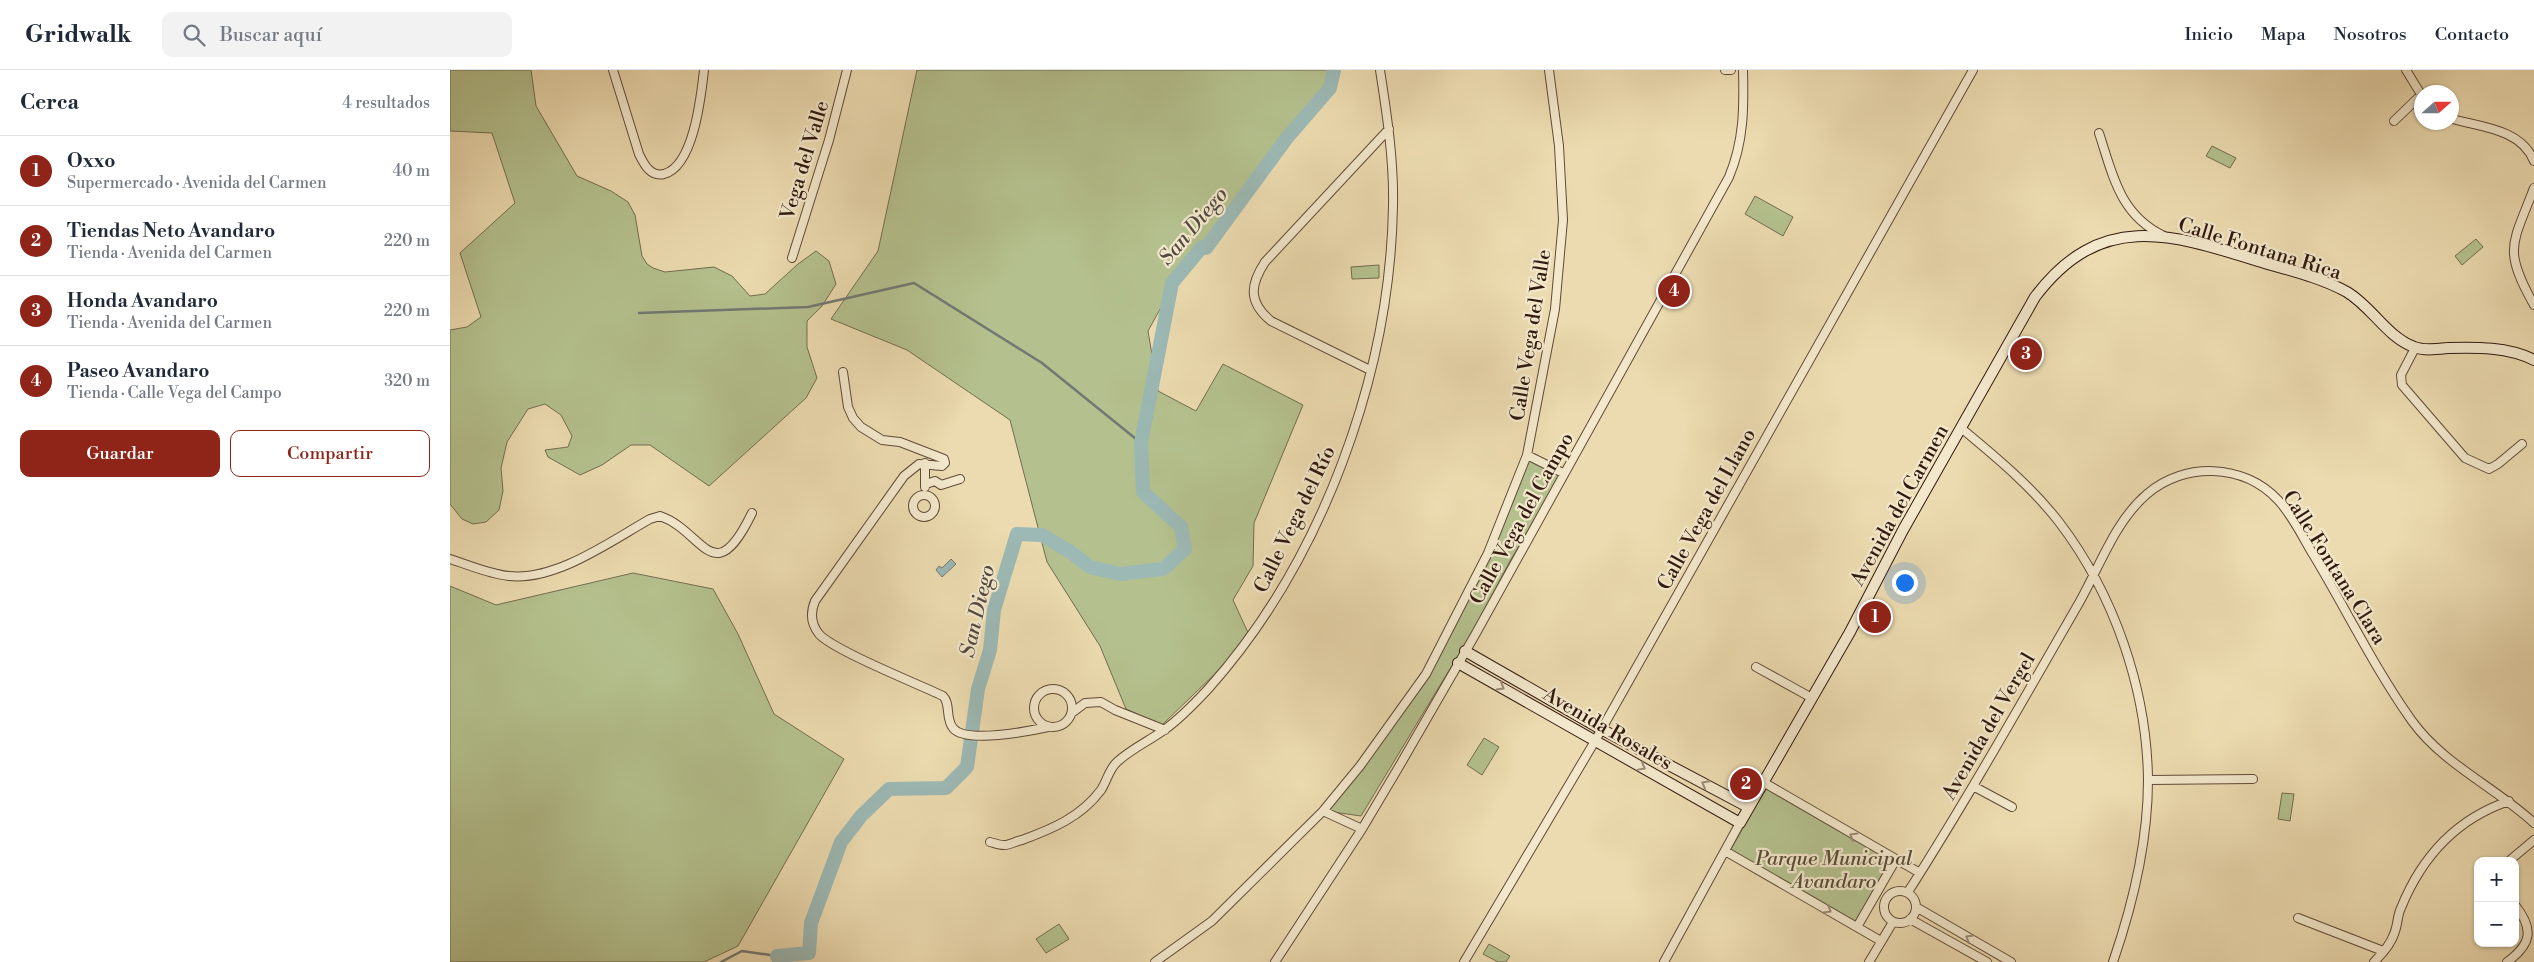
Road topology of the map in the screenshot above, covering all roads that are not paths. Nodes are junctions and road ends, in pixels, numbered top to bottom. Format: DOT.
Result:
graph roads {
  1 [pos="613,70"];
  2 [pos="704,70"];
  3 [pos="847,70"];
  4 [pos="1380,70"];
  5 [pos="1387,70"];
  6 [pos="1548,70"];
  7 [pos="1725,70"];
  8 [pos="1731,70"];
  9 [pos="1743,70"];
  10 [pos="1973,70"];
  11 [pos="2406,70"];
  12 [pos="2415,85"];
  13 [pos="2414,102"];
  14 [pos="2394,121"];
  15 [pos="2459,121"];
  16 [pos="1389,129"];
  17 [pos="2099,133"];
  18 [pos="2534,162"];
  19 [pos="2534,188"];
  20 [pos="2170,238"];
  21 [pos="792,258"];
  22 [pos="2036,297"];
  23 [pos="2534,305"];
  24 [pos="2415,348"];
  25 [pos="2534,360"];
  26 [pos="1370,370"];
  27 [pos="844,372"];
  28 [pos="1961,428"];
  29 [pos="2522,444"];
  30 [pos="1527,456"];
  31 [pos="925,463"];
  32 [pos="1563,473"];
  33 [pos="960,479"];
  34 [pos="926,484"];
  35 [pos="922,494"];
  36 [pos="752,513"];
  37 [pos="450,559"];
  38 [pos="2095,575"];
  39 [pos="1465,651"];
  40 [pos="1458,663"];
  41 [pos="1756,667"];
  42 [pos="1812,698"];
  43 [pos="1074,712"];
  44 [pos="1048,727"];
  45 [pos="1601,729"];
  46 [pos="1165,730"];
  47 [pos="1595,741"];
  48 [pos="2253,778"];
  49 [pos="2148,780"];
  50 [pos="1763,782"];
  51 [pos="1973,786"];
  52 [pos="2509,801"];
  53 [pos="1748,807"];
  54 [pos="2012,807"];
  55 [pos="1323,811"];
  56 [pos="1740,823"];
  57 [pos="2534,823"];
  58 [pos="1362,828"];
  59 [pos="2534,840"];
  60 [pos="990,842"];
  61 [pos="1725,851"];
  62 [pos="2514,857"];
  63 [pos="1895,860"];
  64 [pos="1920,873"];
  65 [pos="1908,892"];
  66 [pos="1876,894"];
  67 [pos="1886,898"];
  68 [pos="1916,907"];
  69 [pos="2519,909"];
  70 [pos="2298,918"];
  71 [pos="1910,919"];
  72 [pos="1893,922"];
  73 [pos="1857,927"];
  74 [pos="1881,940"];
  75 [pos="2383,951"];
  76 [pos="1999,959"];
  77 [pos="1155,962"];
  78 [pos="1275,962"];
  79 [pos="1464,962"];
  80 [pos="1664,962"];
  81 [pos="1869,962"];
  82 [pos="1987,962"];
  83 [pos="2011,962"];
  84 [pos="2113,962"];
  85 [pos="2374,962"];
  86 [pos="2507,962"];
  1 -- 2 [label="street"];
  3 -- 21 [label="street, Vega del Valle"];
  4 -- 5 [label="street"];
  4 -- 16 [label="street, Calle Vega del Río"];
  6 -- 30 [label="street, Calle Vega del Valle"];
  7 -- 8 [label="street"];
  9 -- 32 [label="street, Calle Vega del Campo"];
  10 -- 45 [label="street, Calle Vega del Llano"];
  11 -- 12 [label="street"];
  13 -- 14 [label="street"];
  15 -- 18 [label="street"];
  16 -- 26 [label="street, Calle Vega del Río"];
  16 -- 26 [label="street"];
  17 -- 20 [label="street"];
  19 -- 23 [label="street"];
  20 -- 22 [label="street, Calle Fontana Rica"];
  20 -- 24 [label="street, Calle Fontana Rica"];
  22 -- 28 [label="street, Avenida del Carmen"];
  24 -- 25 [label="street"];
  24 -- 29 [label="street"];
  26 -- 46 [label="street, Calle Vega del Río"];
  27 -- 31 [label="street"];
  28 -- 38 [label="street"];
  28 -- 42 [label="street, Avenida del Carmen"];
  30 -- 32 [label="street"];
  30 -- 55 [label="street, Calle Vega del Campo"];
  31 -- 34 [label="street"];
  31 -- 44 [label="street"];
  32 -- 39 [label="street, Calle Vega del Campo"];
  33 -- 34 [label="street"];
  34 -- 35 [label="street"];
  36 -- 37 [label="street"];
  38 -- 49 [label="street"];
  38 -- 51 [label="street, Avenida del Vergel"];
  38 -- 52 [label="street, Calle Fontana Clara"];
  39 -- 40 [label="street, Calle Vega del Campo"];
  39 -- 45 [label="street, Avenida Rosales"];
  40 -- 47 [label="street, Avenida Rosales, one-way"];
  40 -- 58 [label="street, Calle Vega del Campo"];
  41 -- 42 [label="street"];
  42 -- 50 [label="street, Avenida del Carmen"];
  43 -- 44 [label="street"];
  43 -- 44 [label="street"];
  43 -- 46 [label="street"];
  45 -- 47 [label="street, Calle Vega del Llano"];
  53 -- 45 [label="street, Avenida Rosales, one-way"];
  46 -- 60 [label="street, Calle Vega del Río"];
  47 -- 56 [label="street, Avenida Rosales, one-way"];
  47 -- 79 [label="street, Calle Vega del Llano"];
  48 -- 49 [label="street"];
  49 -- 84 [label="street"];
  50 -- 53 [label="street, Avenida del Carmen"];
  63 -- 50 [label="street, one-way"];
  51 -- 54 [label="street"];
  51 -- 64 [label="street, Avenida del Vergel"];
  52 -- 57 [label="street, Calle Fontana Clara"];
  52 -- 75 [label="street"];
  53 -- 56 [label="street"];
  55 -- 58 [label="street"];
  55 -- 77 [label="street"];
  56 -- 61 [label="street"];
  58 -- 78 [label="street, Calle Vega del Campo"];
  59 -- 62 [label="street"];
  61 -- 73 [label="street, one-way"];
  61 -- 80 [label="street"];
  63 -- 64 [label="street"];
  63 -- 66 [label="street"];
  64 -- 65 [label="street, Avenida del Vergel"];
  65 -- 67 [label="street"];
  65 -- 68 [label="street"];
  66 -- 67 [label="street"];
  66 -- 73 [label="street"];
  67 -- 72 [label="street"];
  68 -- 71 [label="street"];
  76 -- 68 [label="street, one-way"];
  69 -- 86 [label="street"];
  70 -- 75 [label="street"];
  71 -- 72 [label="street"];
  71 -- 82 [label="street"];
  72 -- 74 [label="street"];
  73 -- 74 [label="street"];
  74 -- 81 [label="street"];
  75 -- 85 [label="street"];
  76 -- 83 [label="street"];
}
